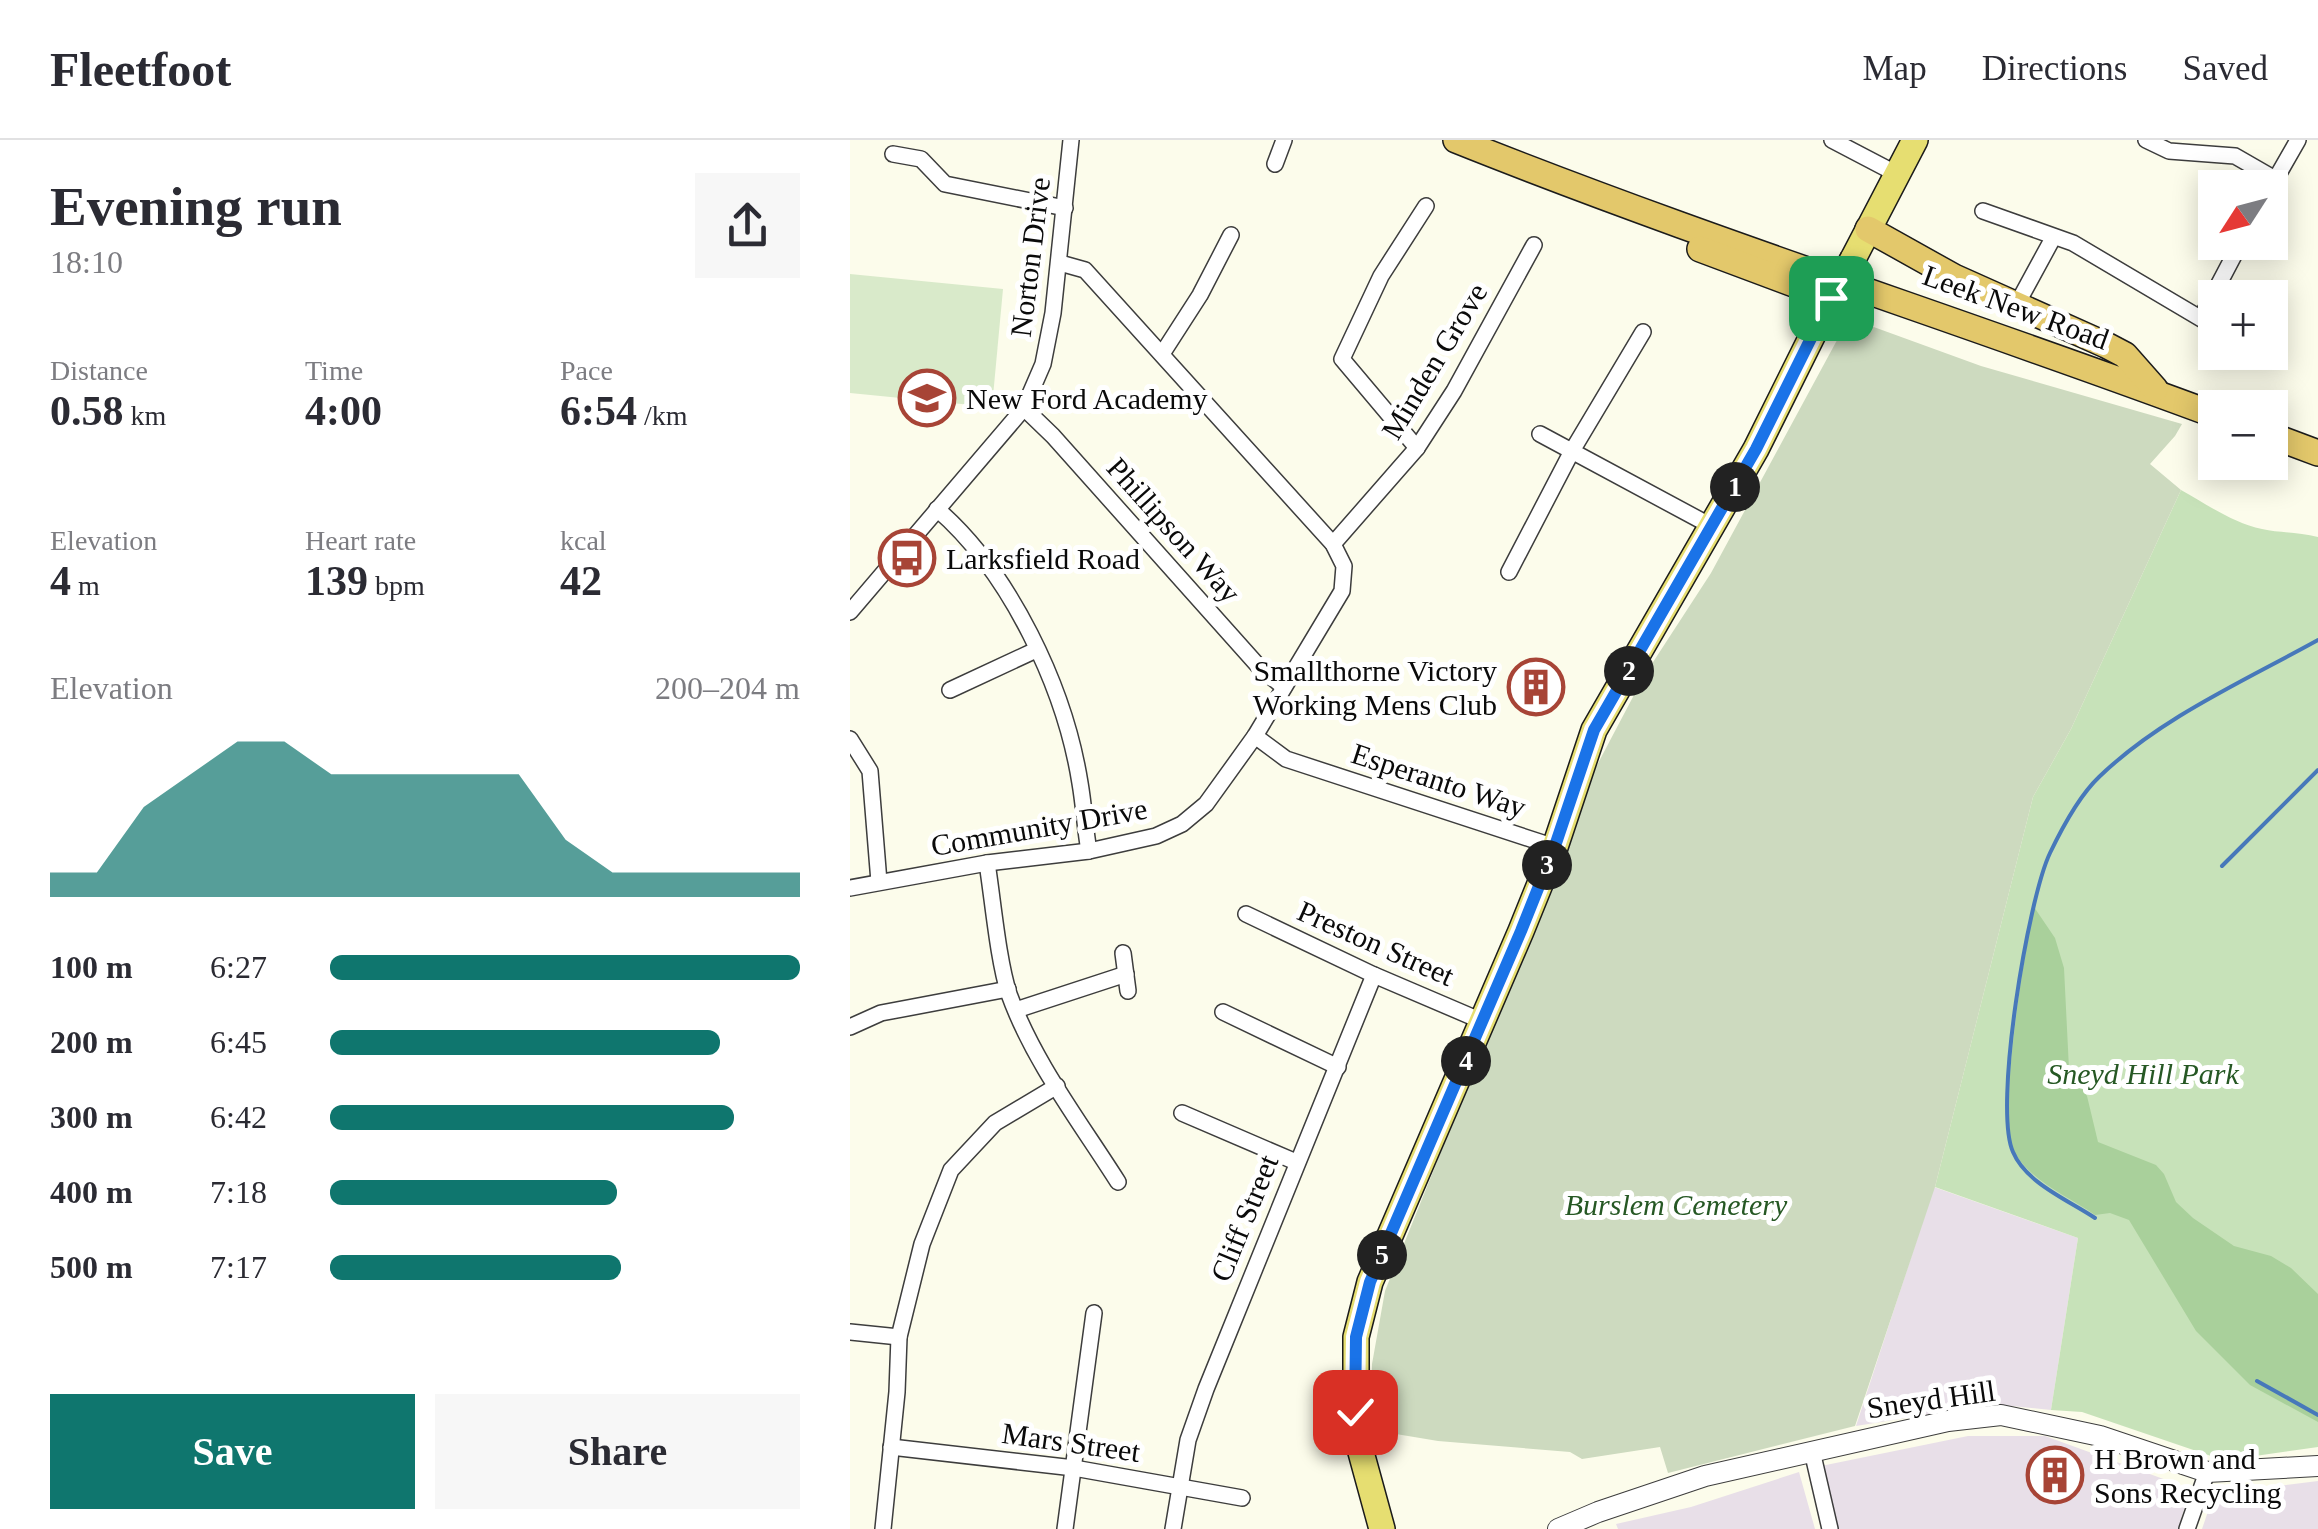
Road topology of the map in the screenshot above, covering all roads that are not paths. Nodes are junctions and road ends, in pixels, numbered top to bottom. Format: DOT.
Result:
graph roads {
  1 [pos="1071,140"];
  2 [pos="1284,140"];
  3 [pos="1456,140"];
  4 [pos="1832,140"];
  5 [pos="1914,140"];
  6 [pos="2146,140"];
  7 [pos="2298,140"];
  8 [pos="893,154"];
  9 [pos="1275,164"];
  10 [pos="2254,170"];
  11 [pos="2281,170"];
  12 [pos="1895,174"];
  13 [pos="1611,201"];
  14 [pos="1426,206"];
  15 [pos="1065,208"];
  16 [pos="1982,211"];
  17 [pos="1868,229"];
  18 [pos="1231,235"];
  19 [pos="2053,238"];
  20 [pos="1534,245"];
  21 [pos="1060,263"];
  22 [pos="1832,296"];
  23 [pos="2016,306"];
  24 [pos="2198,316"];
  25 [pos="1643,332"];
  26 [pos="1162,354"];
  27 [pos="2158,393"];
  28 [pos="1024,408"];
  29 [pos="2198,408"];
  30 [pos="1540,434"];
  31 [pos="2288,442"];
  32 [pos="1417,448"];
  33 [pos="1572,451"];
  34 [pos="2318,453"];
  35 [pos="938,509"];
  36 [pos="1713,527"];
  37 [pos="1333,544"];
  38 [pos="1509,572"];
  39 [pos="850,612"];
  40 [pos="1036,650"];
  41 [pos="1284,687"];
  42 [pos="950,690"];
  43 [pos="1255,736"];
  44 [pos="850,739"];
  45 [pos="1555,846"];
  46 [pos="1088,851"];
  47 [pos="987,864"];
  48 [pos="879,882"];
  49 [pos="850,888"];
  50 [pos="1246,914"];
  51 [pos="1124,953"];
  52 [pos="1374,975"];
  53 [pos="1008,989"];
  54 [pos="1016,1010"];
  55 [pos="1223,1012"];
  56 [pos="1484,1022"];
  57 [pos="850,1027"];
  58 [pos="1338,1067"];
  59 [pos="1057,1086"];
  60 [pos="1182,1113"];
  61 [pos="1296,1162"];
  62 [pos="1118,1182"];
  63 [pos="1094,1313"];
  64 [pos="850,1332"];
  65 [pos="898,1338"];
  66 [pos="891,1447"];
  67 [pos="1812,1451"];
  68 [pos="2318,1466"];
  69 [pos="1074,1468"];
  70 [pos="2208,1472"];
  71 [pos="1368,1484"];
  72 [pos="1180,1486"];
  73 [pos="1242,1498"];
  74 [pos="882,1529"];
  75 [pos="1065,1529"];
  76 [pos="1173,1529"];
  77 [pos="1373,1529"];
  78 [pos="1382,1529"];
  79 [pos="1558,1529"];
  80 [pos="1830,1529"];
  81 [pos="2187,1529"];
  1 -- 15 [label="street, Norton Drive"];
  2 -- 9 [label="street"];
  3 -- 13 [label="highway, Leek New Road"];
  4 -- 12 [label="street"];
  5 -- 12 [label="main road"];
  6 -- 10 [label="street"];
  7 -- 11 [label="street"];
  8 -- 15 [label="street"];
  12 -- 17 [label="main road"];
  13 -- 22 [label="highway"];
  13 -- 27 [label="highway, Leek New Road"];
  14 -- 32 [label="street"];
  15 -- 21 [label="street, Norton Drive"];
  16 -- 19 [label="street"];
  17 -- 22 [label="main road, bridge"];
  17 -- 23 [label="highway"];
  18 -- 26 [label="street"];
  19 -- 23 [label="street"];
  19 -- 24 [label="street"];
  20 -- 32 [label="street, Minden Grove"];
  21 -- 26 [label="street"];
  21 -- 28 [label="street, Norton Drive"];
  22 -- 36 [label="main road"];
  23 -- 27 [label="highway"];
  25 -- 33 [label="street"];
  26 -- 37 [label="street"];
  27 -- 29 [label="highway, Leek New Road"];
  28 -- 35 [label="street, Norton Drive"];
  28 -- 41 [label="street, Phillipson Way"];
  30 -- 33 [label="street"];
  31 -- 34 [label="highway"];
  32 -- 37 [label="street, Minden Grove"];
  33 -- 36 [label="street"];
  33 -- 38 [label="street"];
  35 -- 39 [label="street, Norton Drive"];
  35 -- 40 [label="street"];
  36 -- 45 [label="main road"];
  37 -- 41 [label="street, Community Drive"];
  40 -- 42 [label="street"];
  40 -- 46 [label="street"];
  41 -- 43 [label="street, Community Drive"];
  43 -- 45 [label="street, Esperanto Way"];
  43 -- 46 [label="street, Community Drive"];
  44 -- 48 [label="street"];
  45 -- 56 [label="main road"];
  46 -- 47 [label="street, Community Drive"];
  47 -- 48 [label="street, Community Drive"];
  47 -- 53 [label="street"];
  48 -- 49 [label="street, Community Drive"];
  50 -- 52 [label="street, Preston Street"];
  51 -- 54 [label="street"];
  52 -- 56 [label="street, Preston Street"];
  52 -- 58 [label="street, Cliff Street"];
  53 -- 54 [label="street"];
  53 -- 57 [label="street"];
  54 -- 59 [label="street"];
  55 -- 58 [label="street"];
  56 -- 71 [label="main road"];
  58 -- 61 [label="street, Cliff Street"];
  59 -- 62 [label="street"];
  59 -- 65 [label="street"];
  60 -- 61 [label="street"];
  61 -- 72 [label="street, Cliff Street"];
  63 -- 69 [label="street"];
  64 -- 65 [label="street"];
  65 -- 66 [label="street"];
  66 -- 69 [label="street, Mars Street"];
  66 -- 74 [label="street"];
  67 -- 70 [label="street, Sneyd Hill"];
  67 -- 79 [label="street, Sneyd Hill"];
  67 -- 80 [label="street"];
  68 -- 70 [label="street, Sneyd Hill"];
  69 -- 72 [label="street, Mars Street"];
  69 -- 75 [label="street"];
  70 -- 81 [label="street"];
  71 -- 77 [label="main road"];
  71 -- 78 [label="main road"];
  72 -- 73 [label="street, Mars Street"];
  72 -- 76 [label="street, Cliff Street"];
}
